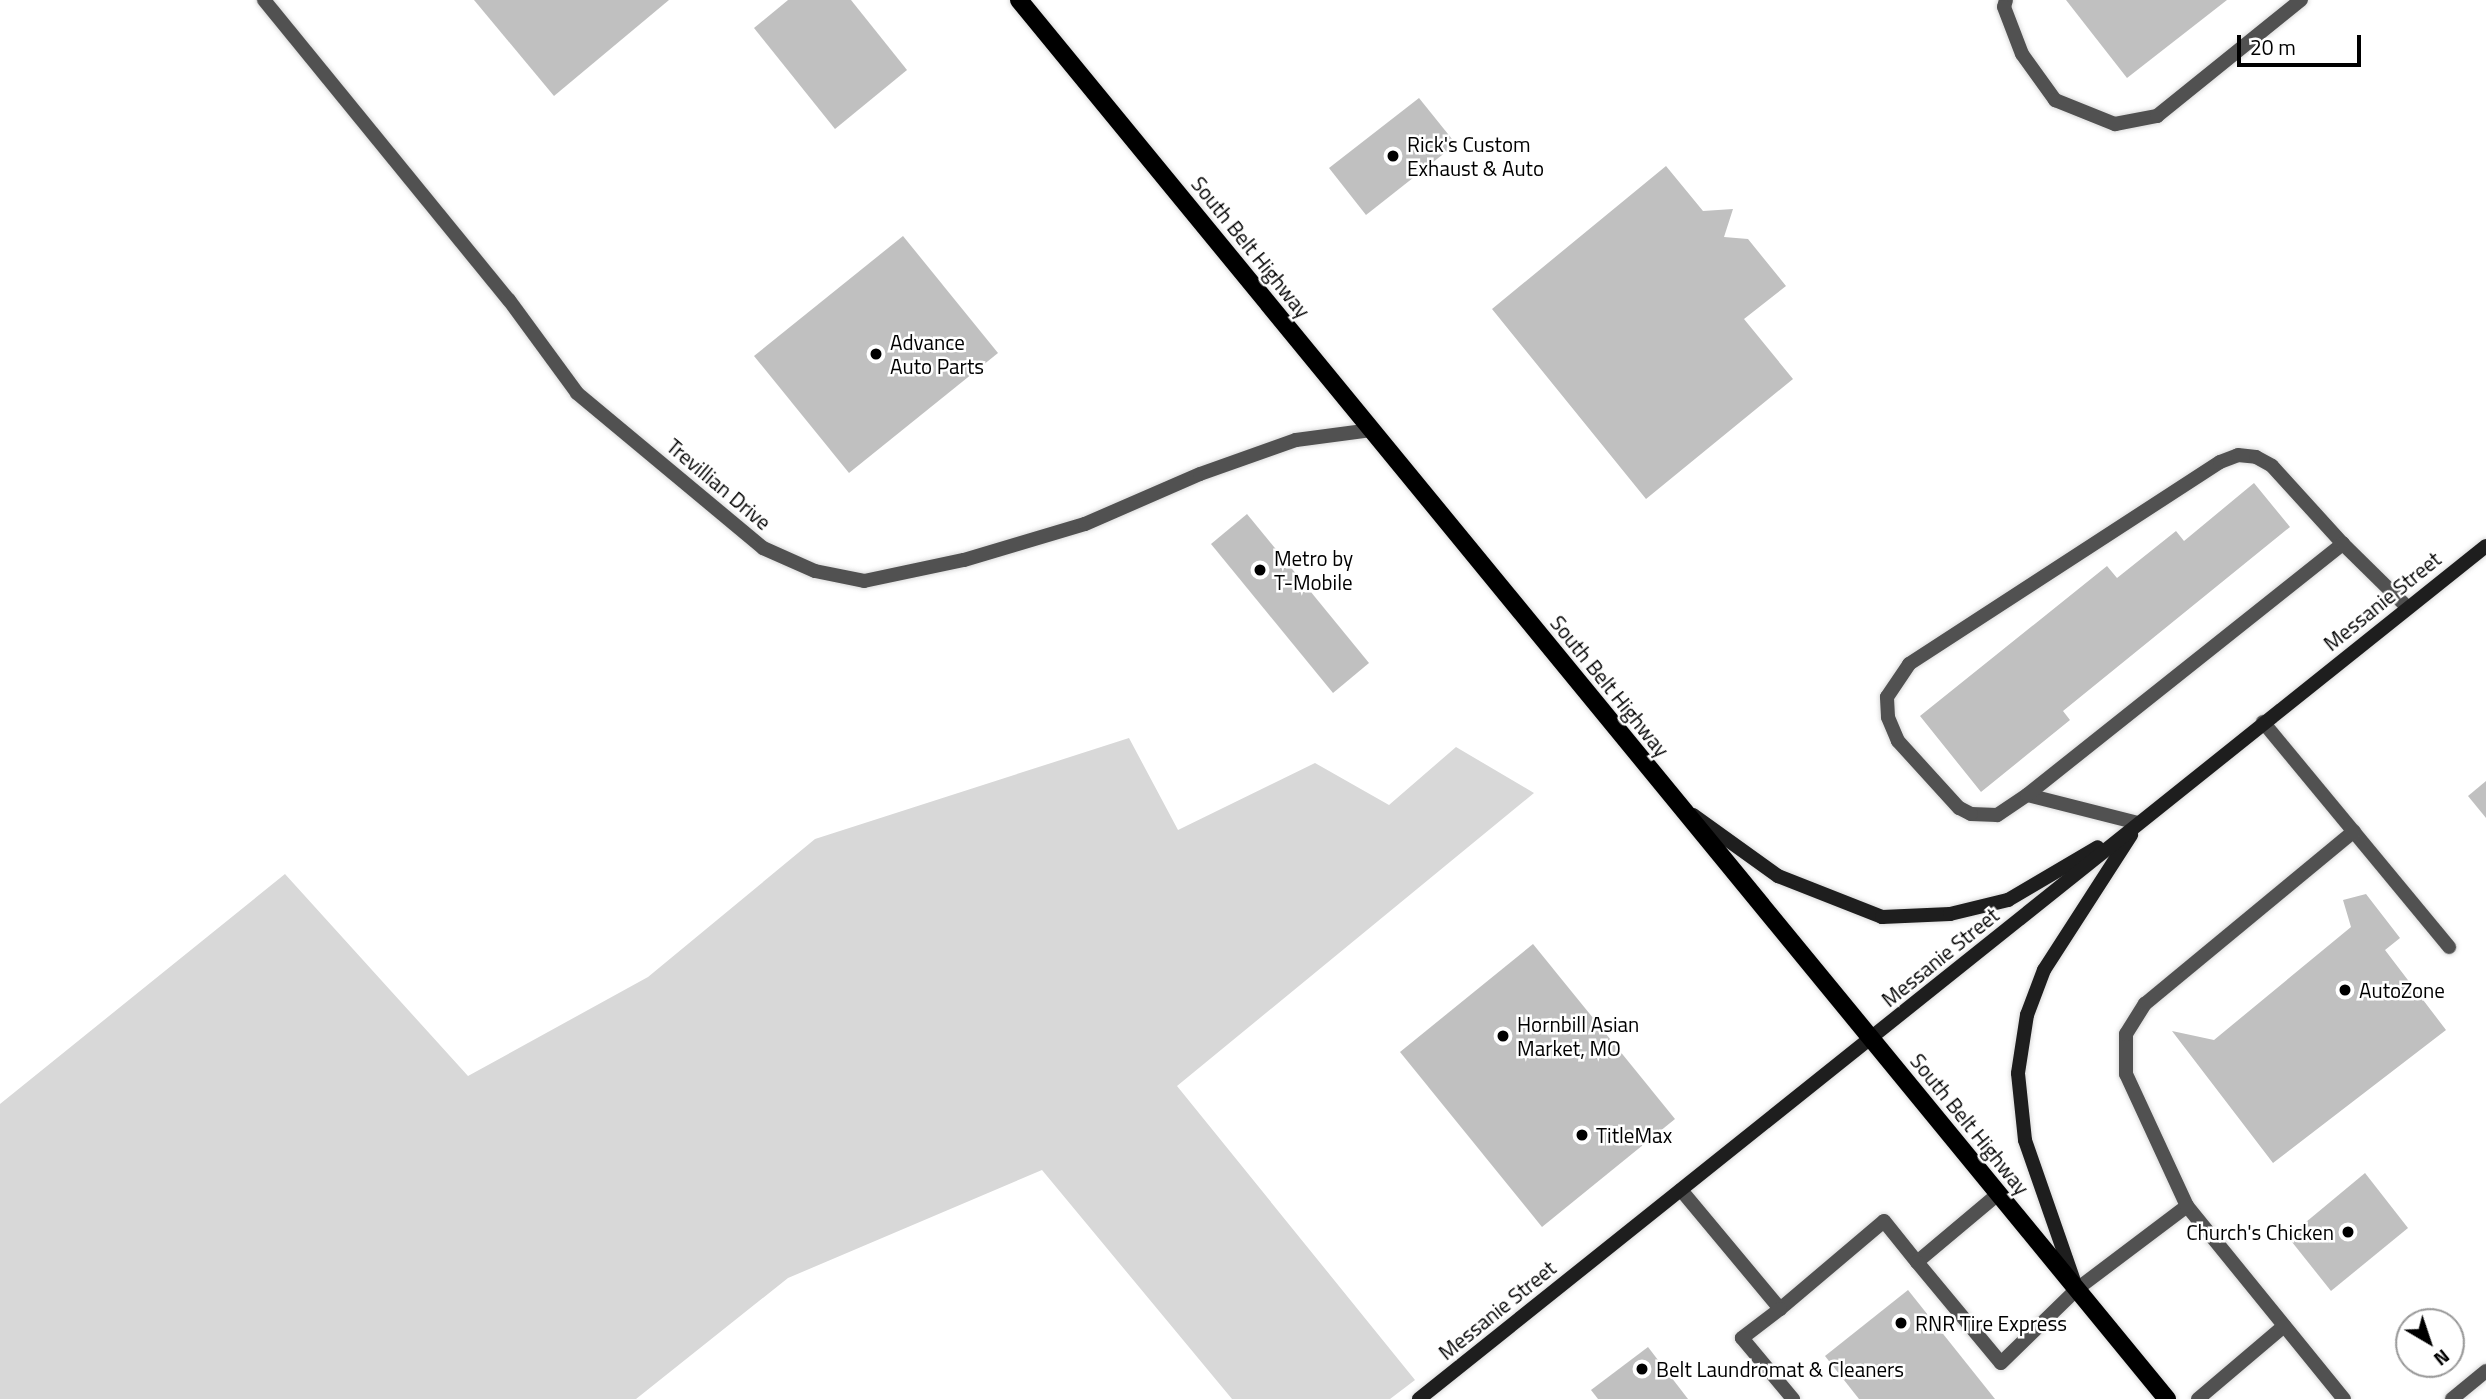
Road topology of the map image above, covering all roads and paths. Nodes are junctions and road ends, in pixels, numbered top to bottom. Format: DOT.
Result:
graph roads {
  1 [pos="264,0"];
  2 [pos="1019,0"];
  3 [pos="2006,0"];
  4 [pos="2301,0"];
  5 [pos="1371,429"];
  6 [pos="2343,544"];
  7 [pos="2486,546"];
  8 [pos="2407,607"];
  9 [pos="2263,722"];
  10 [pos="2027,795"];
  11 [pos="1678,804"];
  12 [pos="2138,824"];
  13 [pos="2354,831"];
  14 [pos="2449,947"];
  15 [pos="1871,1039"];
  16 [pos="1681,1190"];
  17 [pos="1998,1194"];
  18 [pos="2187,1206"];
  19 [pos="1917,1262"];
  20 [pos="2077,1289"];
  21 [pos="1780,1309"];
  22 [pos="2284,1326"];
  23 [pos="2486,1371"];
  24 [pos="1419,1399"];
  25 [pos="1793,1399"];
  26 [pos="2167,1399"];
  27 [pos="2198,1399"];
  28 [pos="2344,1399"];
  29 [pos="2452,1399"];
  1 -- 5 [label="street, Trevillian Drive"];
  2 -- 5 [label="main road, South Belt Highway"];
  3 -- 4 [label="street"];
  5 -- 11 [label="main road, South Belt Highway"];
  6 -- 8 [label="street"];
  6 -- 10 [label="street"];
  6 -- 10 [label="street"];
  7 -- 8 [label="street, Messanie Street"];
  8 -- 9 [label="street, Messanie Street"];
  9 -- 12 [label="street, Messanie Street"];
  9 -- 13 [label="street"];
  10 -- 12 [label="street"];
  11 -- 12 [label="street"];
  11 -- 15 [label="main road, South Belt Highway"];
  12 -- 15 [label="street, Messanie Street"];
  12 -- 20 [label="street"];
  13 -- 14 [label="street"];
  13 -- 18 [label="street"];
  15 -- 16 [label="street, Messanie Street"];
  15 -- 17 [label="main road, South Belt Highway"];
  16 -- 21 [label="street"];
  16 -- 24 [label="street, Messanie Street"];
  17 -- 19 [label="street"];
  17 -- 20 [label="main road, South Belt Highway"];
  18 -- 20 [label="street"];
  18 -- 22 [label="street"];
  19 -- 20 [label="street"];
  19 -- 21 [label="street"];
  20 -- 26 [label="main road, South Belt Highway"];
  21 -- 25 [label="street"];
  22 -- 27 [label="street"];
  22 -- 28 [label="street"];
  23 -- 29 [label="street"];
}
